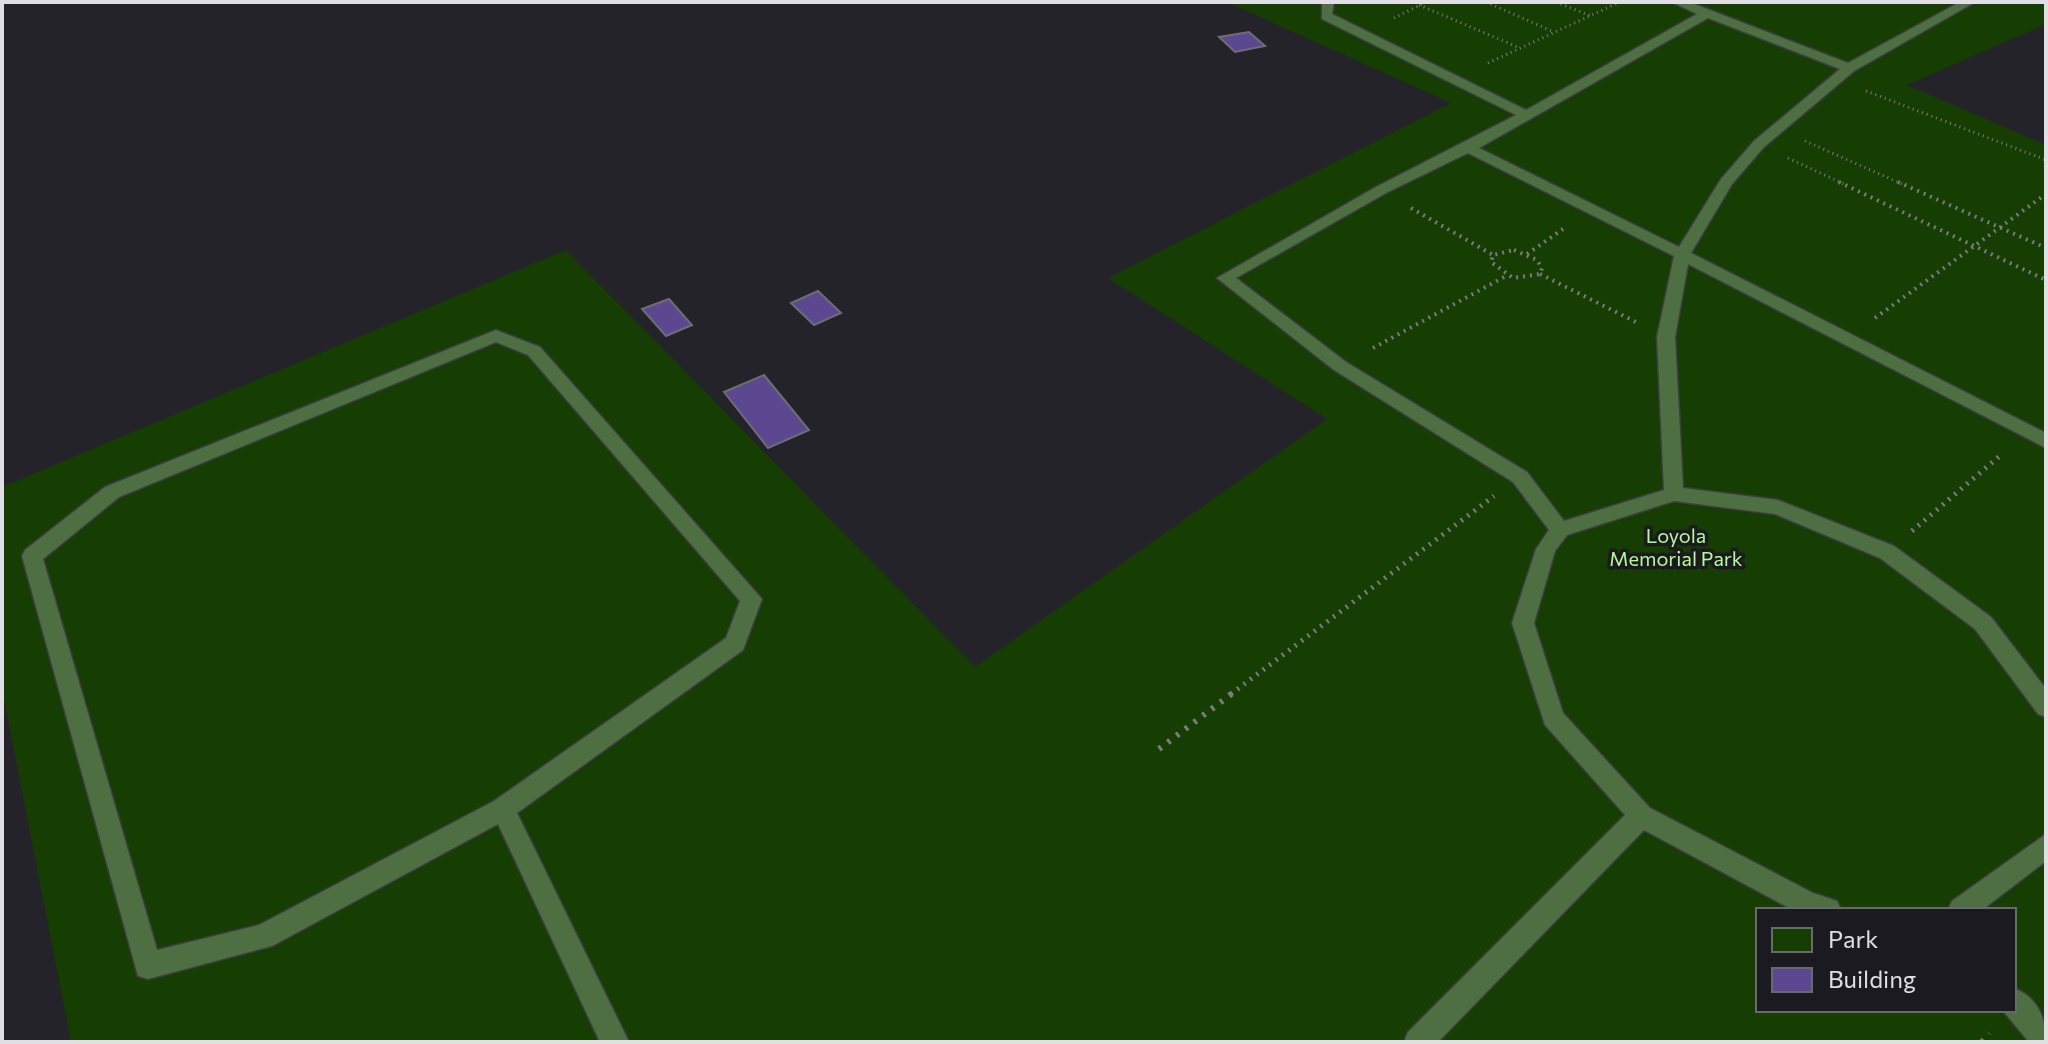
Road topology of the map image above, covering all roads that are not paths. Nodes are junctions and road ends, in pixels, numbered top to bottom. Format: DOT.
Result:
graph roads {
  1 [pos="1328,2"];
  2 [pos="1678,2"];
  3 [pos="1969,2"];
  4 [pos="1707,13"];
  5 [pos="1849,68"];
  6 [pos="1526,115"];
  7 [pos="1468,148"];
  8 [pos="1682,255"];
  9 [pos="2046,441"];
  10 [pos="1674,494"];
  11 [pos="1560,530"];
  12 [pos="2046,707"];
  13 [pos="503,809"];
  14 [pos="1641,816"];
  15 [pos="2046,846"];
  16 [pos="1821,908"];
  17 [pos="1964,908"];
  18 [pos="2016,1004"];
  19 [pos="2046,1041"];
  20 [pos="615,1042"];
  21 [pos="1418,1042"];
  1 -- 6 [label="lane"];
  2 -- 4 [label="lane"];
  3 -- 5 [label="lane"];
  4 -- 5 [label="lane"];
  4 -- 6 [label="lane"];
  5 -- 8 [label="lane"];
  6 -- 7 [label="lane"];
  7 -- 8 [label="lane"];
  7 -- 11 [label="lane"];
  8 -- 9 [label="lane"];
  8 -- 10 [label="lane"];
  10 -- 11 [label="lane"];
  10 -- 12 [label="lane"];
  11 -- 14 [label="lane"];
  13 -- 13 [label="lane"];
  13 -- 20 [label="lane"];
  14 -- 16 [label="lane"];
  14 -- 21 [label="lane"];
  15 -- 17 [label="lane"];
  18 -- 19 [label="lane"];
}
